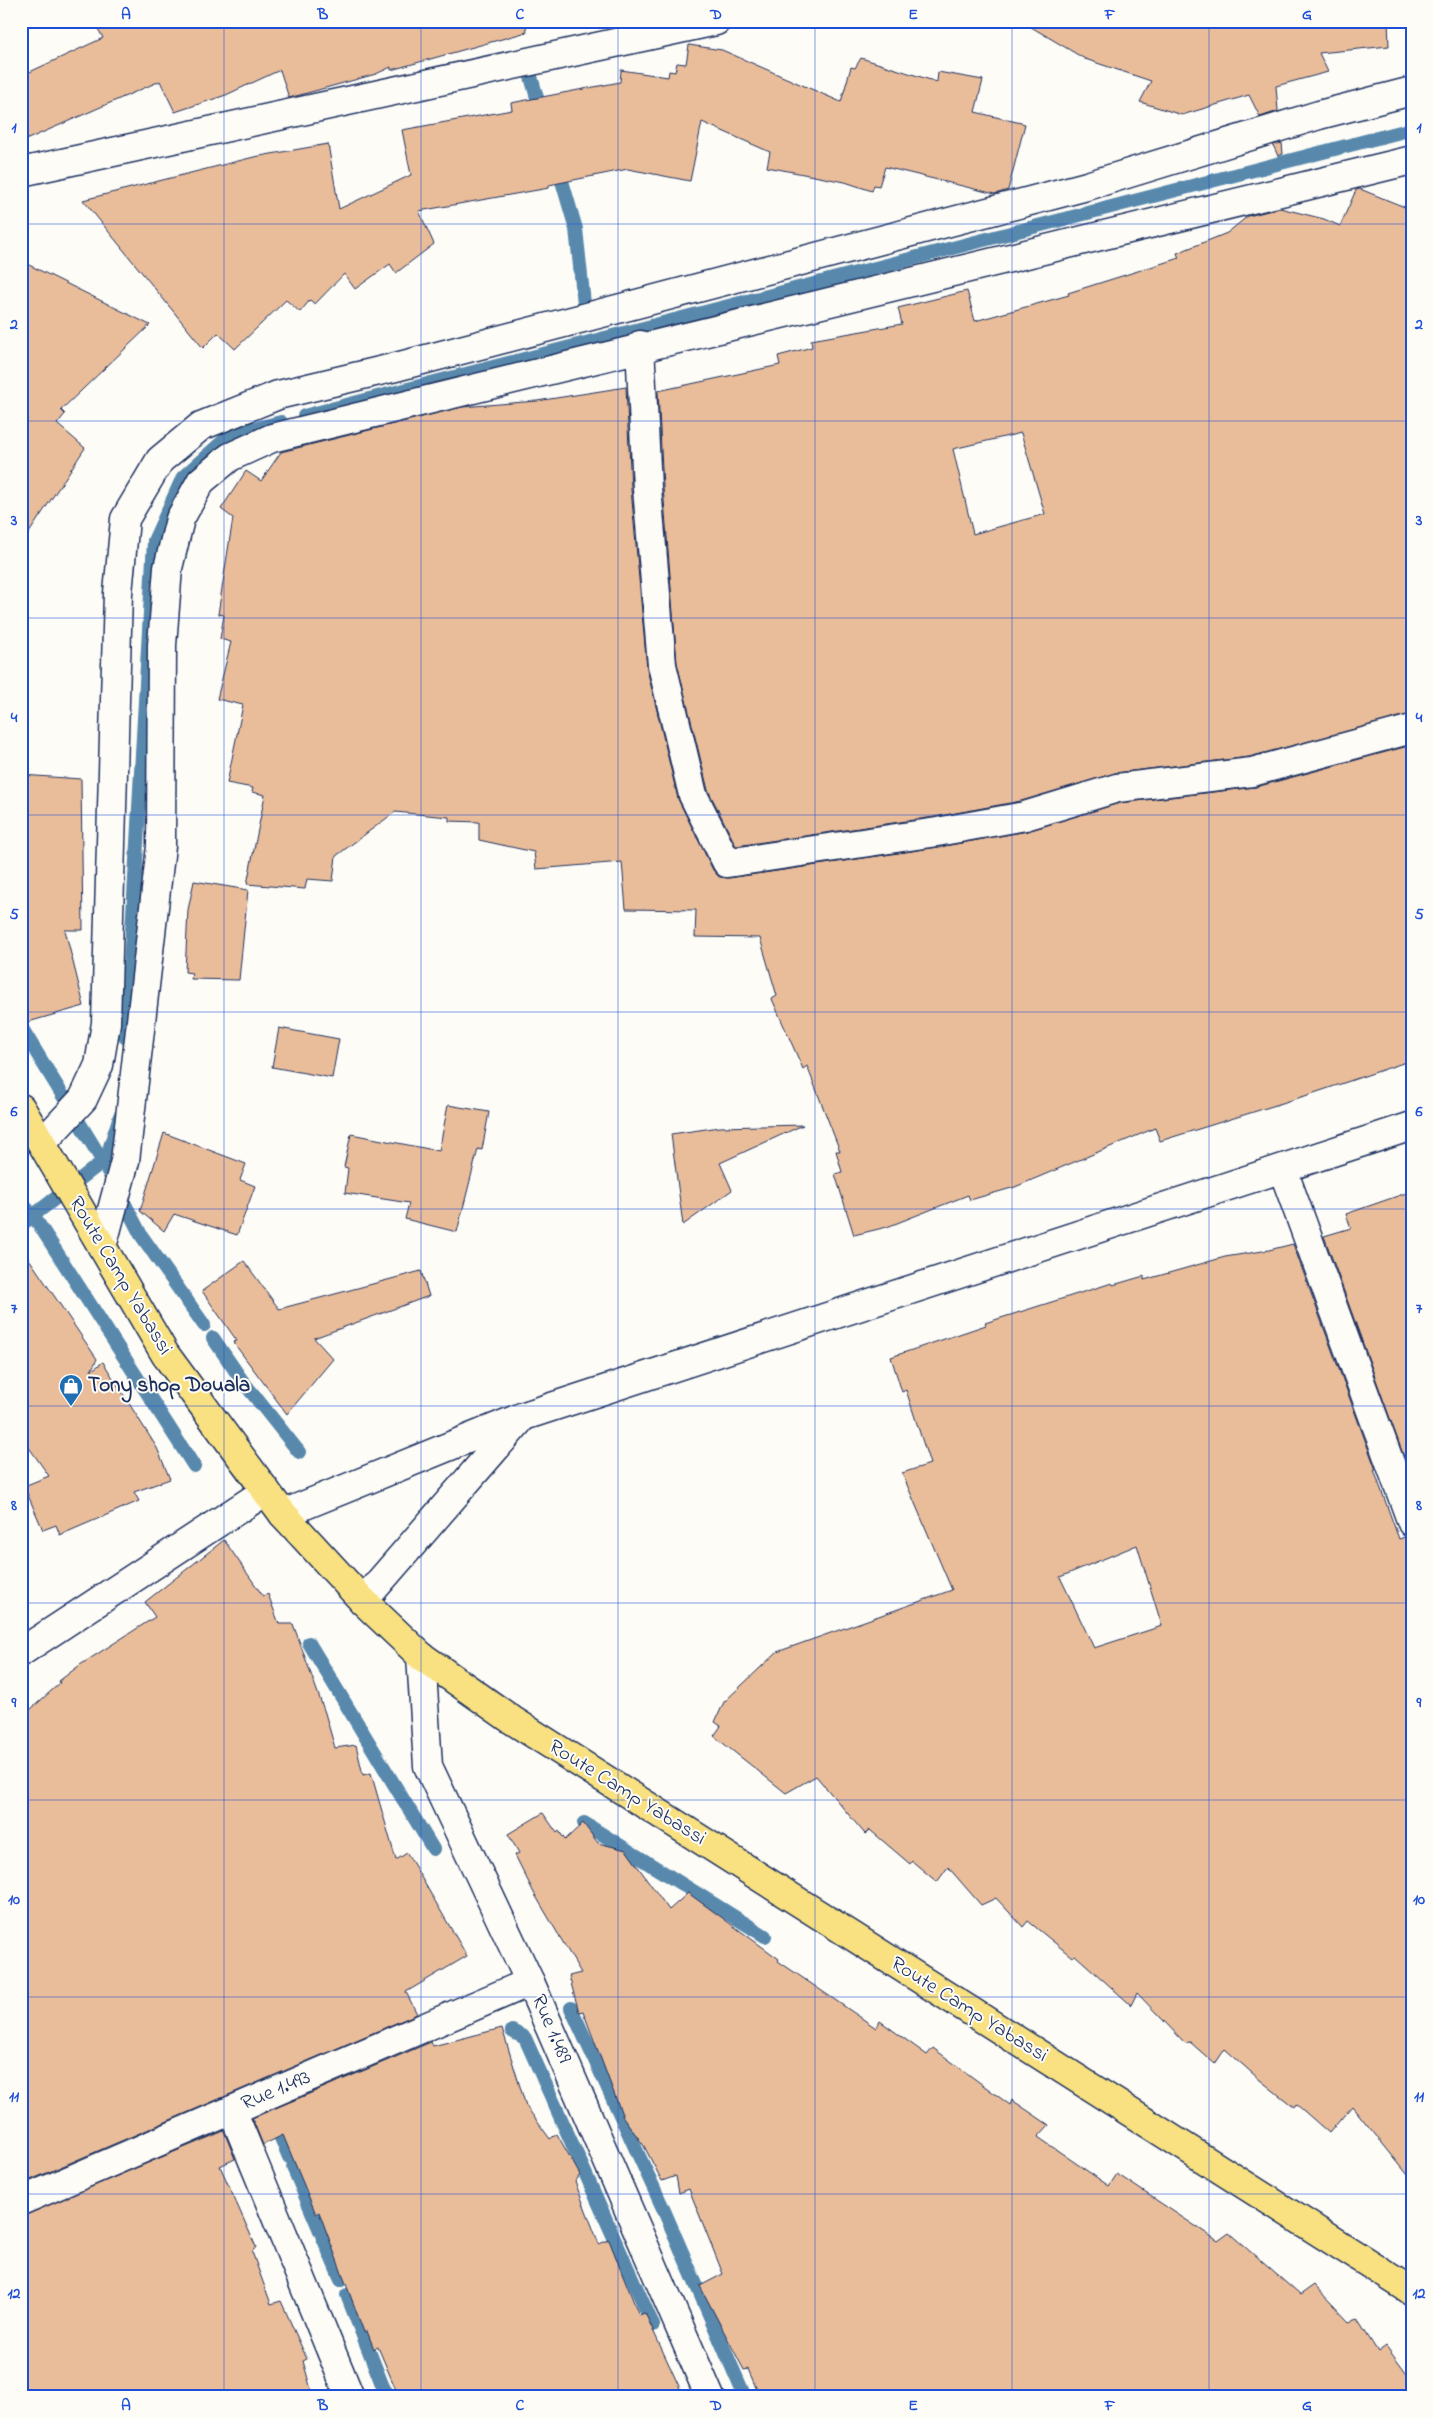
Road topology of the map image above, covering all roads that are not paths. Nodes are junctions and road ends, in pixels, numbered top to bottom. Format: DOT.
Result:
graph roads {
  1 [pos="716,21"];
  2 [pos="1412,91"];
  3 [pos="1412,160"];
  4 [pos="21,172"];
  5 [pos="640,345"];
  6 [pos="1412,729"];
  7 [pos="21,1108"];
  8 [pos="1412,1126"];
  9 [pos="47,1152"];
  10 [pos="1282,1170"];
  11 [pos="102,1247"];
  12 [pos="524,1416"];
  13 [pos="266,1491"];
  14 [pos="283,1514"];
  15 [pos="1412,1523"];
  16 [pos="363,1601"];
  17 [pos="21,1652"];
  18 [pos="422,1656"];
  19 [pos="530,1982"];
  20 [pos="232,2110"];
  21 [pos="21,2201"];
  22 [pos="1412,2291"];
  23 [pos="350,2397"];
  24 [pos="710,2397"];
  1 -- 4 [label="street"];
  2 -- 9 [label="street"];
  3 -- 5 [label="street"];
  5 -- 6 [label="street"];
  5 -- 11 [label="street"];
  7 -- 9 [label="main road, Route Camp Yabassi"];
  8 -- 10 [label="street"];
  9 -- 11 [label="main road, Route Camp Yabassi"];
  10 -- 12 [label="street"];
  10 -- 15 [label="street"];
  11 -- 13 [label="main road, Route Camp Yabassi"];
  12 -- 14 [label="street"];
  12 -- 16 [label="street"];
  13 -- 14 [label="main road, Route Camp Yabassi"];
  13 -- 17 [label="street"];
  14 -- 16 [label="main road, Route Camp Yabassi"];
  16 -- 18 [label="main road, Route Camp Yabassi"];
  18 -- 19 [label="street, Rue 1.489"];
  18 -- 22 [label="main road, Route Camp Yabassi"];
  19 -- 20 [label="street, Rue 1.493"];
  19 -- 24 [label="street, Rue 1.489"];
  20 -- 21 [label="street, Rue 1.493"];
  20 -- 23 [label="street"];
}
